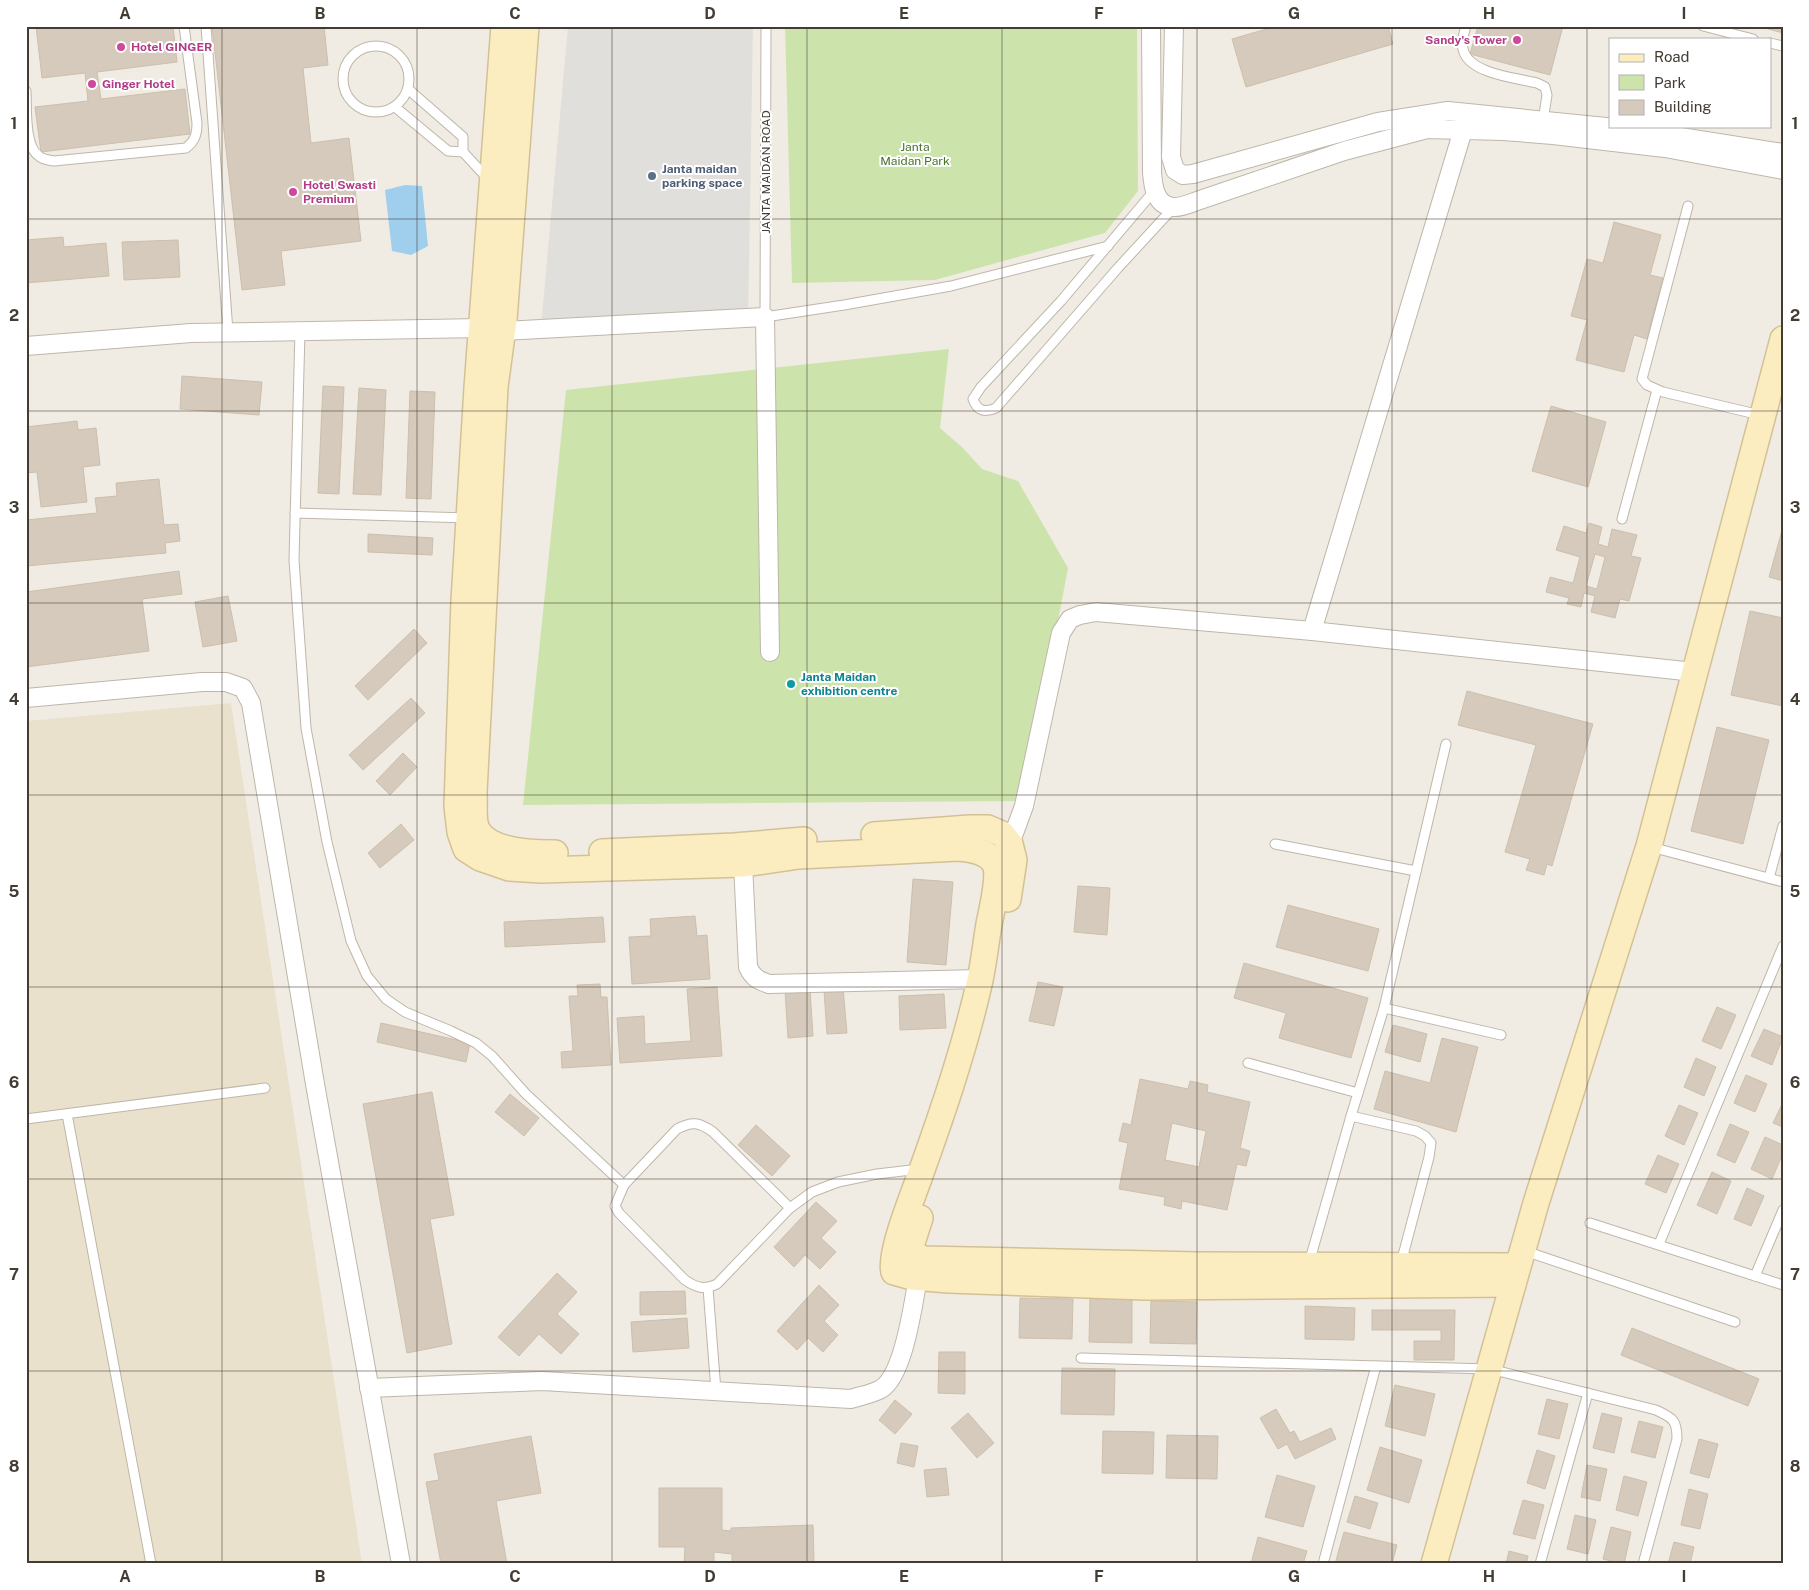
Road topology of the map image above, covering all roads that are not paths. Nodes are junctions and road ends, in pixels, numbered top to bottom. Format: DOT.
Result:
graph roads {
  1 [pos="184,26"];
  2 [pos="206,26"];
  3 [pos="504,26"];
  4 [pos="526,26"];
  5 [pos="766,26"];
  6 [pos="1151,26"];
  7 [pos="1174,26"];
  8 [pos="1466,26"];
  9 [pos="1703,26"];
  10 [pos="1749,38"];
  11 [pos="408,89"];
  12 [pos="26,91"];
  13 [pos="395,107"];
  14 [pos="1543,121"];
  15 [pos="1609,127"];
  16 [pos="1615,128"];
  17 [pos="1463,130"];
  18 [pos="463,152"];
  19 [pos="1783,153"];
  20 [pos="1783,170"];
  21 [pos="493,184"];
  22 [pos="1154,191"];
  23 [pos="1688,206"];
  24 [pos="1174,207"];
  25 [pos="1108,246"];
  26 [pos="765,318"];
  27 [pos="492,330"];
  28 [pos="300,331"];
  29 [pos="228,332"];
  30 [pos="1783,339"];
  31 [pos="26,346"];
  32 [pos="1657,390"];
  33 [pos="1763,416"];
  34 [pos="296,513"];
  35 [pos="469,518"];
  36 [pos="1622,519"];
  37 [pos="1312,631"];
  38 [pos="770,652"];
  39 [pos="1694,672"];
  40 [pos="26,698"];
  41 [pos="1446,744"];
  42 [pos="1783,826"];
  43 [pos="1010,844"];
  44 [pos="1275,844"];
  45 [pos="1649,846"];
  46 [pos="742,864"];
  47 [pos="1416,871"];
  48 [pos="1770,878"];
  49 [pos="1783,882"];
  50 [pos="1783,946"];
  51 [pos="980,979"];
  52 [pos="1384,1008"];
  53 [pos="1501,1035"];
  54 [pos="1248,1063"];
  55 [pos="265,1088"];
  56 [pos="1358,1093"];
  57 [pos="67,1114"];
  58 [pos="1351,1116"];
  59 [pos="26,1120"];
  60 [pos="922,1169"];
  61 [pos="624,1185"];
  62 [pos="790,1208"];
  63 [pos="1783,1210"];
  64 [pos="1590,1222"];
  65 [pos="1659,1244"];
  66 [pos="1308,1266"];
  67 [pos="1400,1266"];
  68 [pos="1517,1267"];
  69 [pos="1755,1276"];
  70 [pos="918,1278"];
  71 [pos="1783,1285"];
  72 [pos="708,1288"];
  73 [pos="1736,1322"];
  74 [pos="1081,1358"];
  75 [pos="1376,1366"];
  76 [pos="1490,1369"];
  77 [pos="369,1388"];
  78 [pos="716,1392"];
  79 [pos="1588,1393"];
  80 [pos="150,1564"];
  81 [pos="401,1564"];
  82 [pos="1323,1564"];
  83 [pos="1434,1564"];
  84 [pos="1540,1564"];
  85 [pos="1643,1564"];
  1 -- 12 [label="lane"];
  2 -- 29 [label="lane"];
  3 -- 21 [label="street"];
  4 -- 27 [label="street"];
  5 -- 26 [label="lane, JANTA MAIDAN ROAD"];
  6 -- 22 [label="street"];
  7 -- 14 [label="street"];
  8 -- 14 [label="lane"];
  9 -- 10 [label="lane"];
  11 -- 13 [label="lane"];
  11 -- 13 [label="lane"];
  11 -- 18 [label="lane"];
  13 -- 18 [label="lane"];
  14 -- 15 [label="street"];
  16 -- 19 [label="street"];
  17 -- 20 [label="street"];
  17 -- 24 [label="street"];
  17 -- 37 [label="street"];
  18 -- 21 [label="lane"];
  21 -- 27 [label="street"];
  22 -- 24 [label="street"];
  22 -- 25 [label="lane"];
  23 -- 32 [label="lane"];
  24 -- 25 [label="lane"];
  25 -- 26 [label="lane"];
  26 -- 27 [label="street"];
  26 -- 38 [label="street"];
  27 -- 28 [label="street"];
  27 -- 35 [label="street"];
  27 -- 43 [label="street"];
  28 -- 29 [label="street"];
  28 -- 34 [label="lane"];
  29 -- 31 [label="street"];
  30 -- 33 [label="street"];
  32 -- 33 [label="lane"];
  32 -- 36 [label="lane"];
  33 -- 39 [label="street"];
  34 -- 35 [label="lane"];
  34 -- 61 [label="lane"];
  35 -- 46 [label="street"];
  37 -- 39 [label="street"];
  37 -- 43 [label="street"];
  39 -- 45 [label="street"];
  40 -- 77 [label="street"];
  41 -- 47 [label="lane"];
  42 -- 48 [label="lane"];
  43 -- 66 [label="street"];
  44 -- 47 [label="lane"];
  45 -- 48 [label="lane"];
  45 -- 68 [label="street"];
  46 -- 51 [label="street"];
  46 -- 51 [label="street"];
  47 -- 52 [label="lane"];
  48 -- 49 [label="lane"];
  50 -- 65 [label="lane"];
  51 -- 60 [label="street"];
  52 -- 53 [label="lane"];
  52 -- 56 [label="lane"];
  54 -- 56 [label="lane"];
  55 -- 57 [label="lane"];
  56 -- 58 [label="lane"];
  57 -- 59 [label="lane"];
  57 -- 80 [label="lane"];
  58 -- 66 [label="lane"];
  58 -- 67 [label="lane"];
  60 -- 62 [label="lane"];
  60 -- 70 [label="street"];
  61 -- 62 [label="lane"];
  61 -- 72 [label="lane"];
  62 -- 72 [label="lane"];
  63 -- 69 [label="lane"];
  64 -- 65 [label="lane"];
  65 -- 69 [label="lane"];
  66 -- 67 [label="street"];
  67 -- 68 [label="street"];
  68 -- 70 [label="street"];
  68 -- 73 [label="lane"];
  68 -- 76 [label="street"];
  69 -- 71 [label="lane"];
  70 -- 78 [label="street"];
  72 -- 78 [label="lane"];
  74 -- 75 [label="lane"];
  75 -- 76 [label="lane"];
  75 -- 82 [label="lane"];
  76 -- 79 [label="lane"];
  76 -- 83 [label="street"];
  77 -- 78 [label="street"];
  77 -- 81 [label="street"];
  79 -- 84 [label="lane"];
  79 -- 85 [label="lane"];
}
